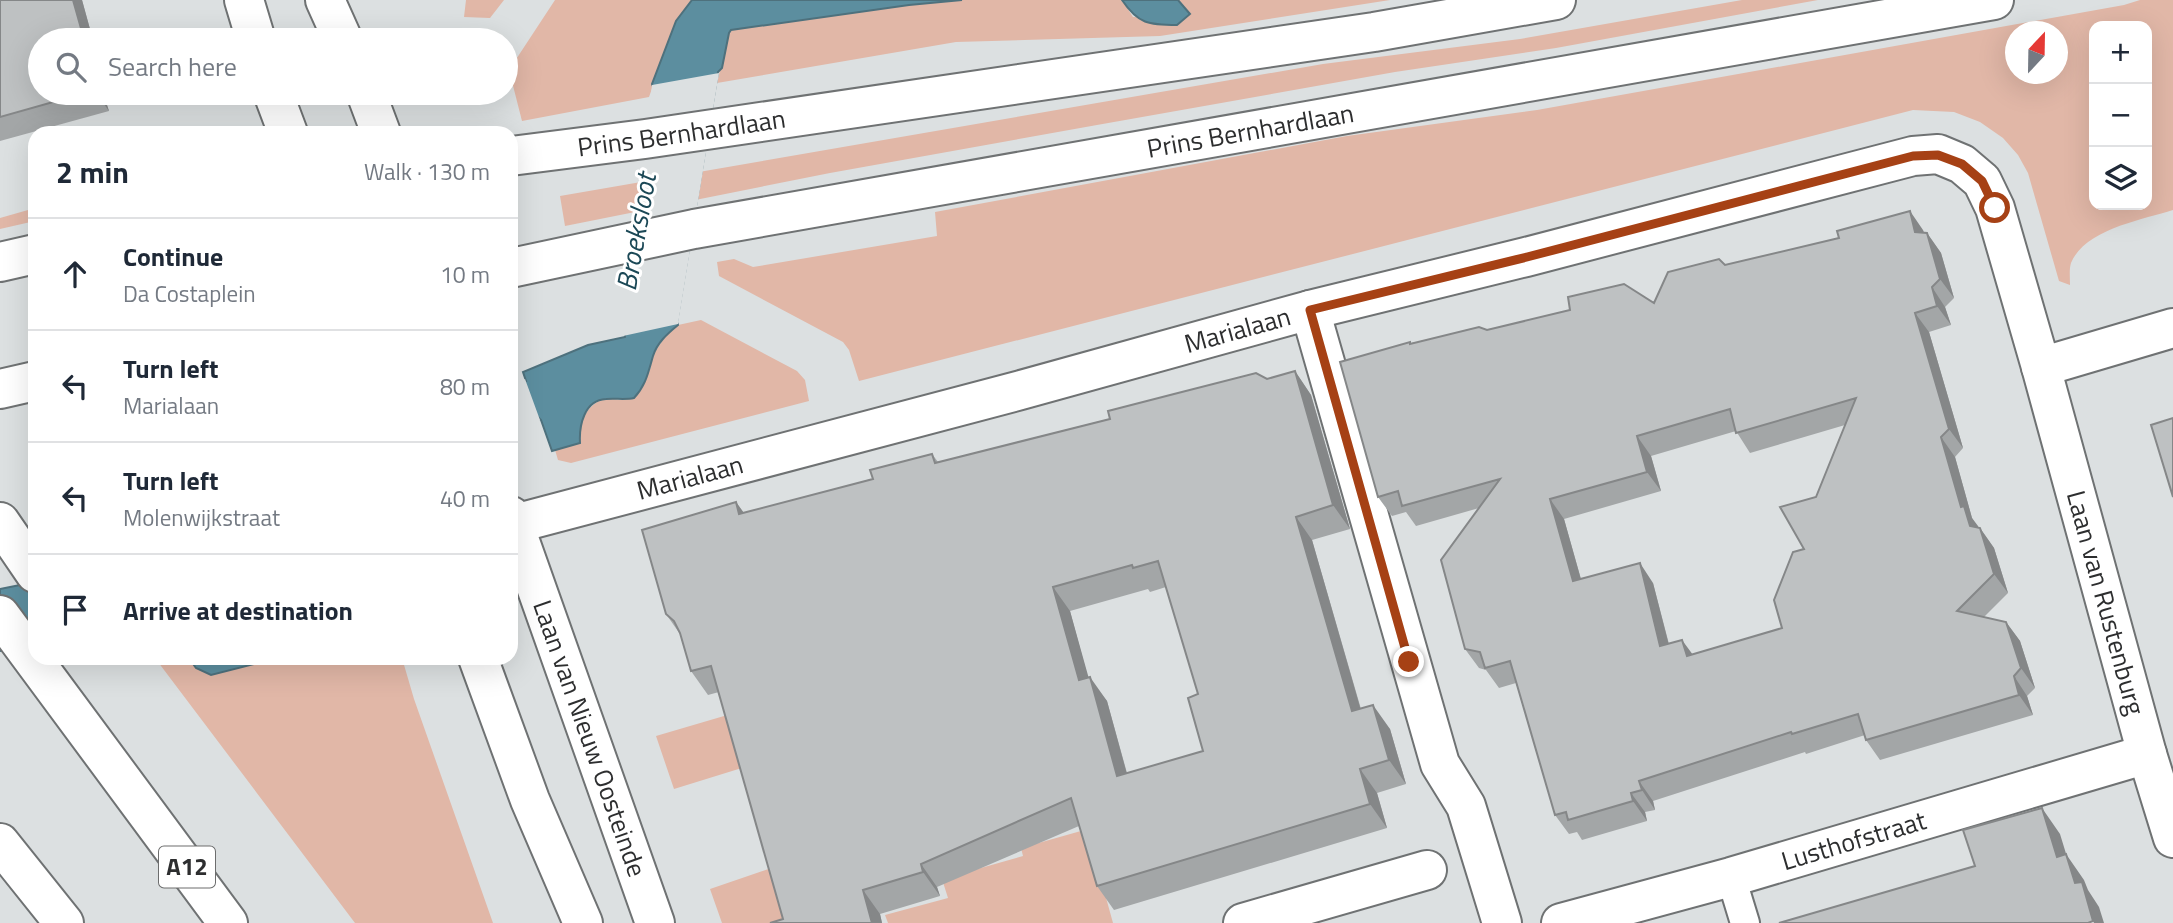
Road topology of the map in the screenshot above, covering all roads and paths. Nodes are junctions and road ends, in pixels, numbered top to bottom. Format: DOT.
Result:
graph roads {
  1 [pos="243,0"];
  2 [pos="325,0"];
  3 [pos="1556,0"];
  4 [pos="1994,0"];
  5 [pos="252,28"];
  6 [pos="338,28"];
  7 [pos="278,105"];
  8 [pos="370,105"];
  9 [pos="285,126"];
  10 [pos="378,126"];
  11 [pos="518,155"];
  12 [pos="1962,164"];
  13 [pos="28,256"];
  14 [pos="0,262"];
  15 [pos="518,267"];
  16 [pos="1310,310"];
  17 [pos="2173,328"];
  18 [pos="2041,367"];
  19 [pos="28,383"];
  20 [pos="0,389"];
  21 [pos="518,518"];
  22 [pos="5,530"];
  23 [pos="518,537"];
  24 [pos="28,563"];
  25 [pos="0,615"];
  26 [pos="28,650"];
  27 [pos="40,665"];
  28 [pos="481,665"];
  29 [pos="2147,754"];
  30 [pos="2173,838"];
  31 [pos="0,843"];
  32 [pos="1427,870"];
  33 [pos="1731,877"];
  34 [pos="64,923"];
  35 [pos="228,923"];
  36 [pos="583,923"];
  37 [pos="655,923"];
  38 [pos="1243,923"];
  39 [pos="1502,923"];
  40 [pos="1561,923"];
  41 [pos="1745,923"];
  1 -- 5 [label="main road"];
  2 -- 6 [label="main road"];
  3 -- 11 [label="main road, Prins Bernhardlaan"];
  4 -- 15 [label="main road, Prins Bernhardlaan"];
  7 -- 9 [label="main road"];
  8 -- 10 [label="main road"];
  12 -- 16 [label="main road, Marialaan"];
  12 -- 18 [label="main road, Laan van Rustenburg"];
  13 -- 14 [label="main road"];
  16 -- 21 [label="main road, Marialaan"];
  16 -- 39 [label="main road"];
  17 -- 18 [label="main road"];
  18 -- 29 [label="main road, Laan van Rustenburg"];
  19 -- 20 [label="main road"];
  22 -- 24 [label="main road"];
  23 -- 37 [label="main road, Laan van Nieuw Oosteinde"];
  25 -- 26 [label="main road, A12"];
  27 -- 35 [label="main road, A12"];
  28 -- 36 [label="main road"];
  29 -- 30 [label="main road, Laan van Rustenburg"];
  29 -- 33 [label="main road, Lusthofstraat"];
  31 -- 34 [label="main road"];
  32 -- 38 [label="main road"];
  33 -- 40 [label="main road, Lusthofstraat"];
  33 -- 41 [label="lane"];
}
